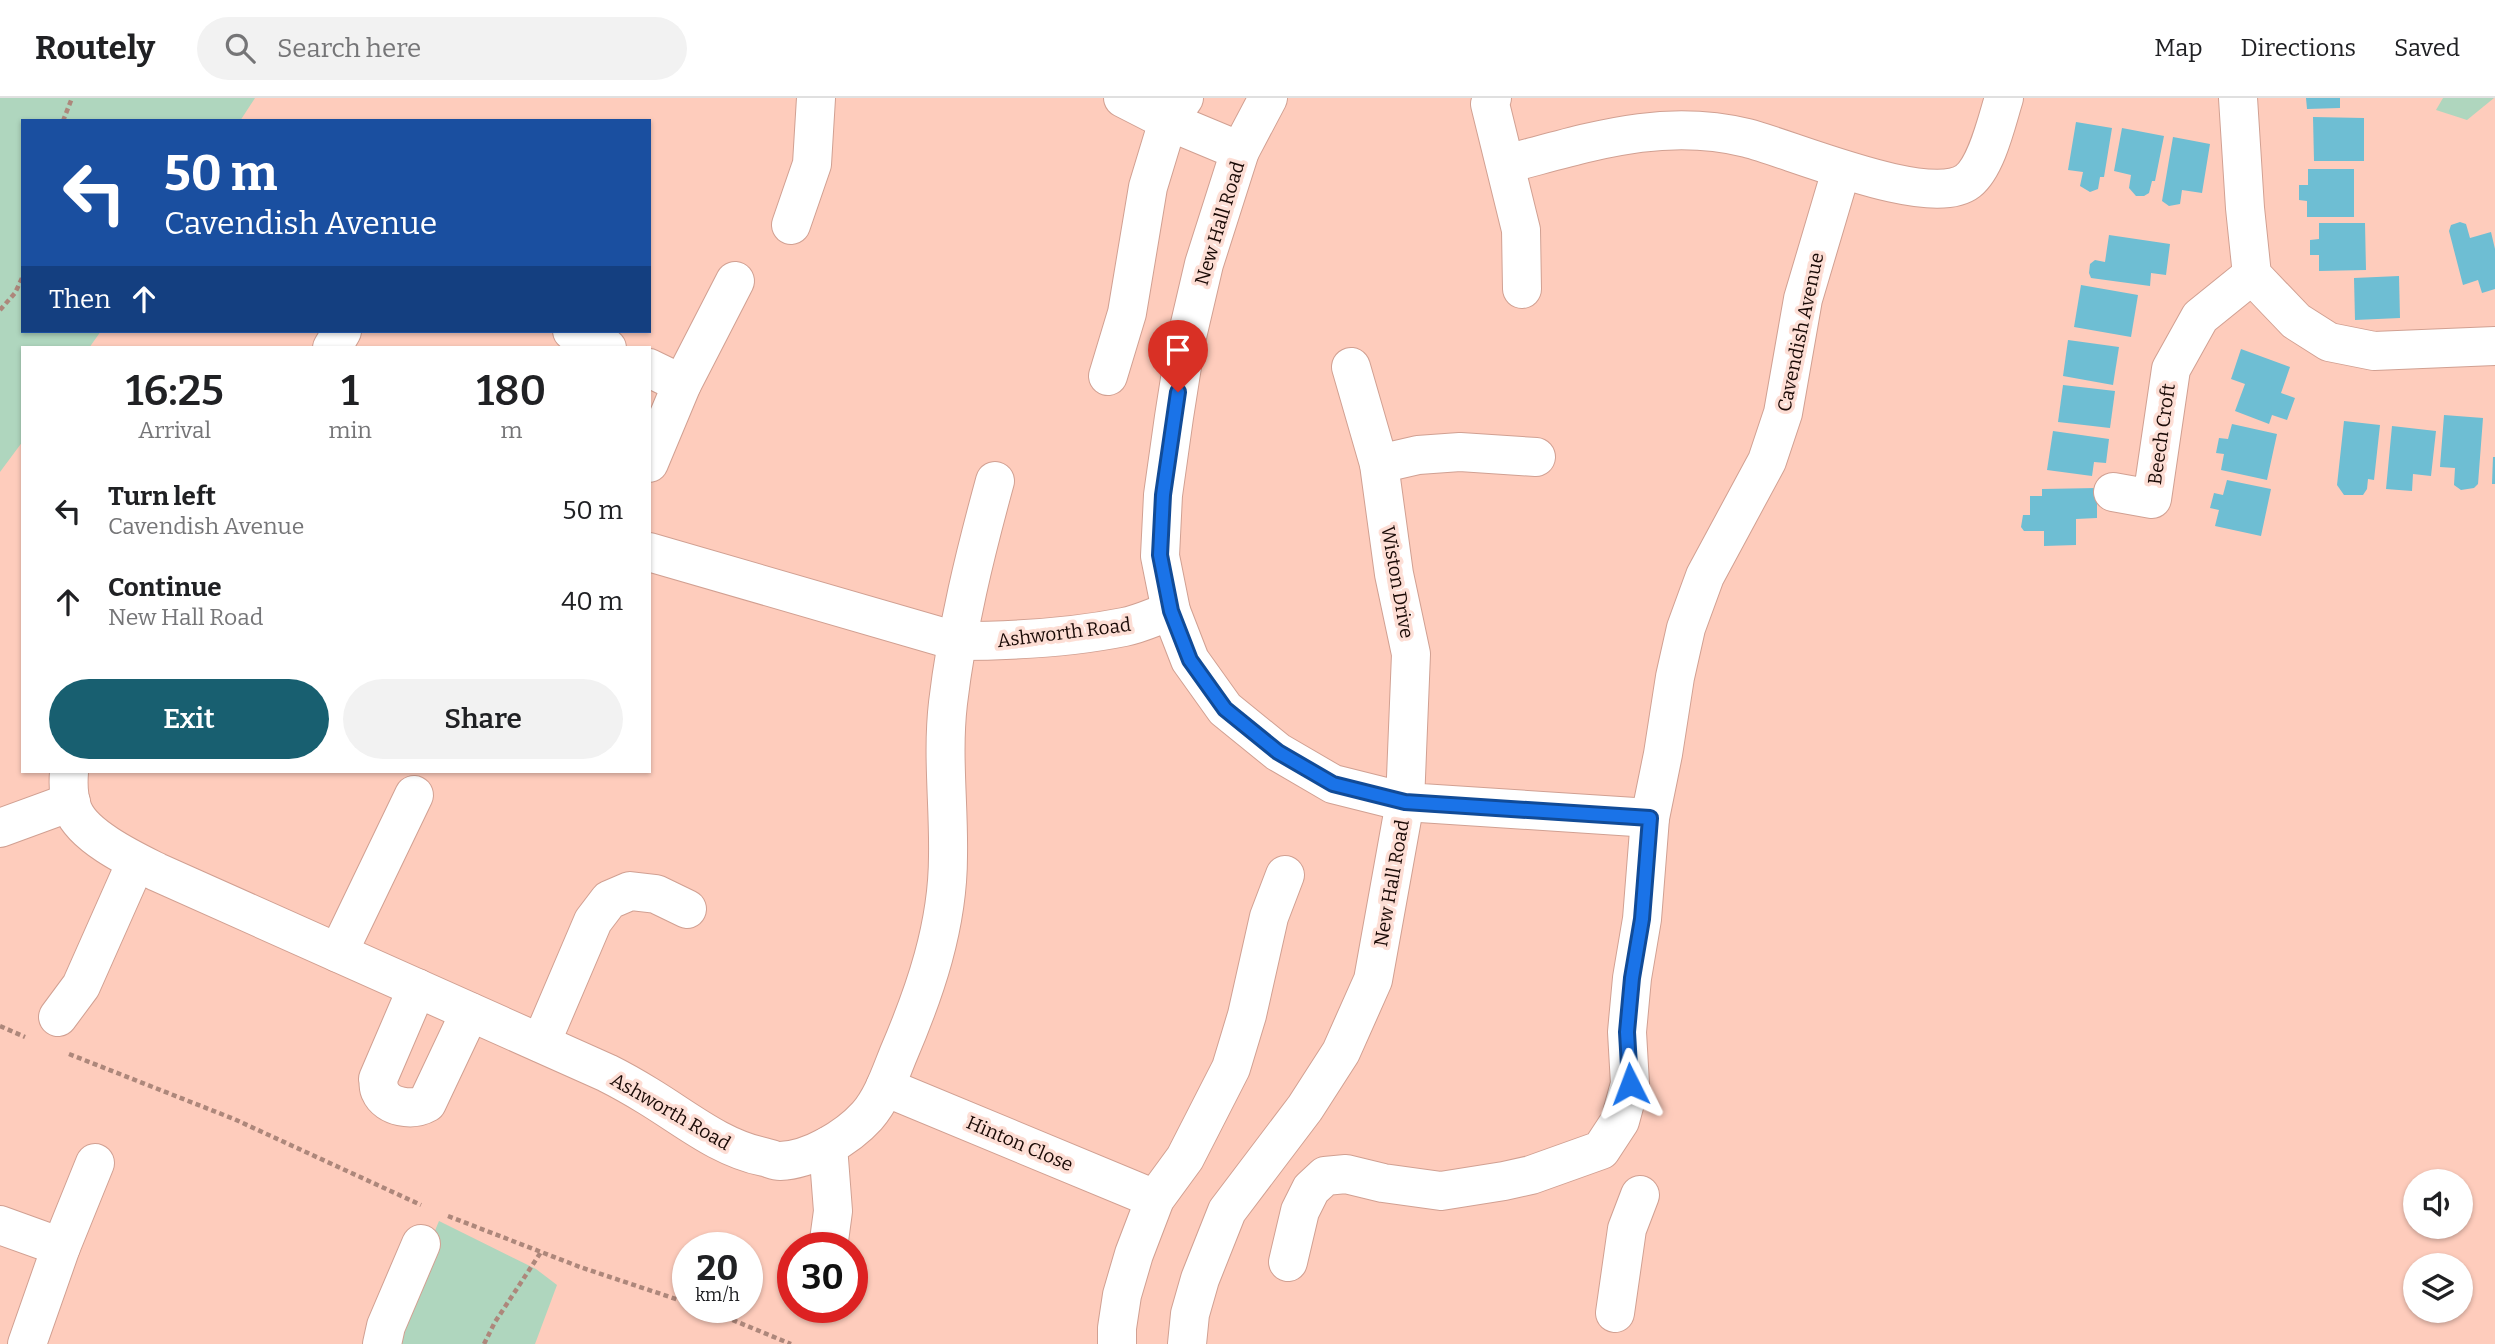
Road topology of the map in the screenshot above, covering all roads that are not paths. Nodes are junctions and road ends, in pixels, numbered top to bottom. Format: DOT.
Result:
graph roads {
  1 [pos="816,98"];
  2 [pos="1123,98"];
  3 [pos="1268,98"];
  4 [pos="1492,98"];
  5 [pos="2004,98"];
  6 [pos="2238,98"];
  7 [pos="1176,109"];
  8 [pos="1240,152"];
  9 [pos="1506,164"];
  10 [pos="1841,171"];
  11 [pos="791,225"];
  12 [pos="2252,275"];
  13 [pos="735,281"];
  14 [pos="1522,289"];
  15 [pos="576,333"];
  16 [pos="603,346"];
  17 [pos="2495,346"];
  18 [pos="1352,367"];
  19 [pos="666,376"];
  20 [pos="1108,376"];
  21 [pos="651,453"];
  22 [pos="1536,457"];
  23 [pos="1379,464"];
  24 [pos="995,481"];
  25 [pos="2113,492"];
  26 [pos="651,553"];
  27 [pos="1171,611"];
  28 [pos="956,641"];
  29 [pos="70,787"];
  30 [pos="414,795"];
  31 [pos="1405,802"];
  32 [pos="1650,818"];
  33 [pos="0,828"];
  34 [pos="136,862"];
  35 [pos="1285,875"];
  36 [pos="687,909"];
  37 [pos="338,953"];
  38 [pos="417,988"];
  39 [pos="470,1012"];
  40 [pos="62,1035"];
  41 [pos="541,1043"];
  42 [pos="885,1087"];
  43 [pos="828,1146"];
  44 [pos="1601,1150"];
  45 [pos="95,1163"];
  46 [pos="1155,1199"];
  47 [pos="0,1225"];
  48 [pos="830,1232"];
  49 [pos="421,1244"];
  50 [pos="61,1247"];
  51 [pos="1288,1262"];
  52 [pos="1615,1313"];
  53 [pos="27,1344"];
  54 [pos="382,1344"];
  55 [pos="1117,1344"];
  56 [pos="1186,1344"];
  1 -- 11 [label="street"];
  2 -- 7 [label="street"];
  3 -- 8 [label="street, New Hall Road"];
  4 -- 9 [label="street"];
  5 -- 10 [label="street"];
  6 -- 12 [label="street"];
  7 -- 8 [label="street"];
  7 -- 20 [label="street"];
  8 -- 27 [label="street, New Hall Road"];
  9 -- 10 [label="street"];
  9 -- 14 [label="street"];
  10 -- 32 [label="street, Cavendish Avenue"];
  12 -- 17 [label="street"];
  12 -- 25 [label="street, Beech Croft"];
  13 -- 19 [label="street"];
  15 -- 16 [label="street"];
  18 -- 23 [label="street, Wiston Drive"];
  19 -- 21 [label="street"];
  22 -- 23 [label="street"];
  23 -- 31 [label="street, Wiston Drive"];
  24 -- 28 [label="street"];
  26 -- 28 [label="street, Ashworth Road"];
  27 -- 28 [label="street, Ashworth Road"];
  27 -- 31 [label="street, New Hall Road"];
  28 -- 42 [label="street, Ashworth Road"];
  29 -- 33 [label="street"];
  29 -- 34 [label="street, Ashworth Road"];
  30 -- 37 [label="street"];
  31 -- 32 [label="street"];
  31 -- 56 [label="street, New Hall Road"];
  32 -- 44 [label="street, Cavendish Avenue"];
  34 -- 37 [label="street, Ashworth Road"];
  34 -- 40 [label="street"];
  35 -- 46 [label="street"];
  36 -- 41 [label="street"];
  37 -- 38 [label="street, Ashworth Road"];
  38 -- 39 [label="street, Ashworth Road"];
  38 -- 39 [label="street"];
  39 -- 41 [label="street, Ashworth Road"];
  41 -- 43 [label="street, Ashworth Road"];
  42 -- 43 [label="street, Ashworth Road"];
  42 -- 46 [label="street, Hinton Close"];
  43 -- 48 [label="street"];
  44 -- 51 [label="street"];
  44 -- 52 [label="street"];
  45 -- 50 [label="street"];
  46 -- 55 [label="street"];
  47 -- 50 [label="street"];
  49 -- 54 [label="street"];
  50 -- 53 [label="street"];
}
